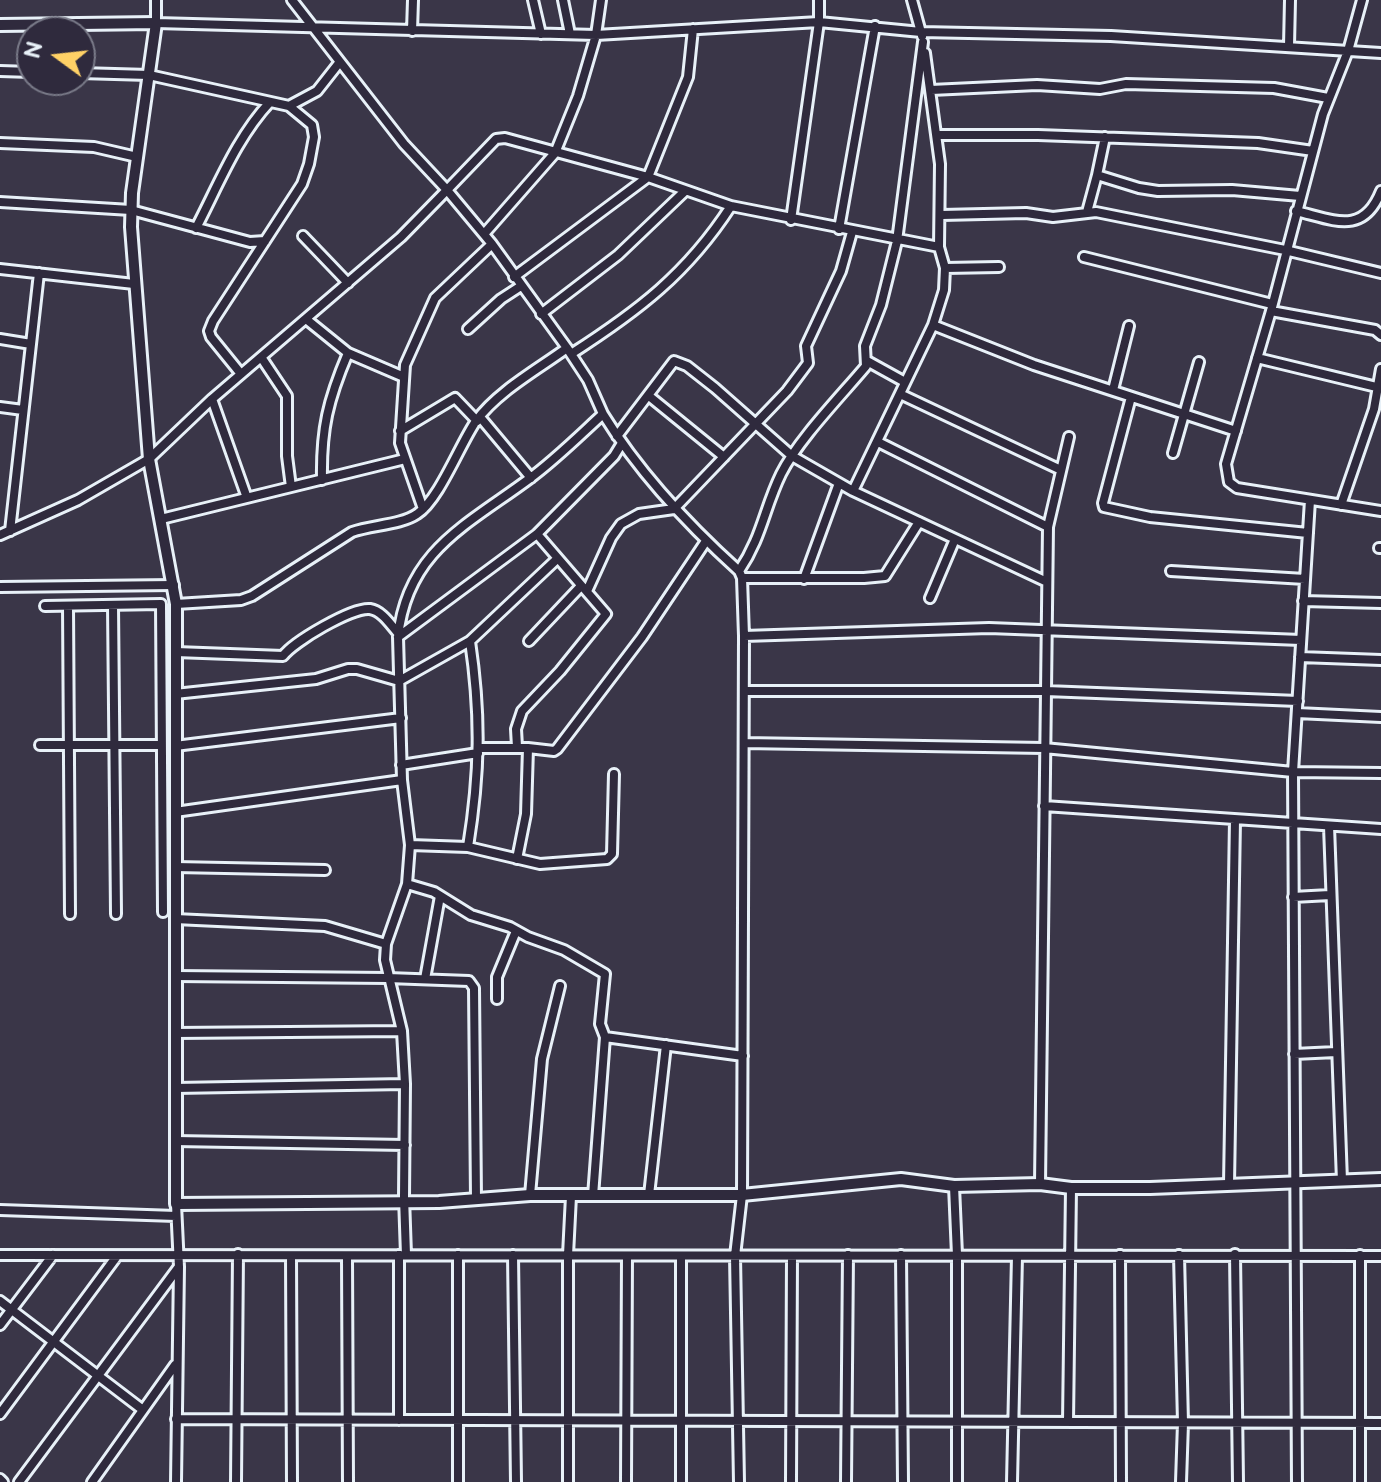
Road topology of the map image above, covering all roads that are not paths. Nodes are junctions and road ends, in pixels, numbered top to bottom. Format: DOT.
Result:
graph roads {
  1 [pos="156,0"];
  2 [pos="292,0"];
  3 [pos="413,0"];
  4 [pos="533,0"];
  5 [pos="563,0"];
  6 [pos="601,0"];
  7 [pos="819,0"];
  8 [pos="912,0"];
  9 [pos="1290,0"];
  10 [pos="1362,0"];
  11 [pos="819,22"];
  12 [pos="156,23"];
  13 [pos="0,25"];
  14 [pos="875,26"];
  15 [pos="312,29"];
  16 [pos="693,29"];
  17 [pos="412,31"];
  18 [pos="921,32"];
  19 [pos="541,34"];
  20 [pos="570,34"];
  21 [pos="596,35"];
  22 [pos="923,42"];
  23 [pos="1289,46"];
  24 [pos="1348,51"];
  25 [pos="1381,53"];
  26 [pos="339,63"];
  27 [pos="96,73"];
  28 [pos="149,75"];
  29 [pos="931,90"];
  30 [pos="1328,98"];
  31 [pos="270,102"];
  32 [pos="289,106"];
  33 [pos="937,135"];
  34 [pos="1105,137"];
  35 [pos="0,143"];
  36 [pos="1313,151"];
  37 [pos="555,153"];
  38 [pos="137,157"];
  39 [pos="1097,175"];
  40 [pos="648,177"];
  41 [pos="447,190"];
  42 [pos="1381,191"];
  43 [pos="684,192"];
  44 [pos="1300,196"];
  45 [pos="0,202"];
  46 [pos="731,206"];
  47 [pos="131,210"];
  48 [pos="1296,211"];
  49 [pos="1087,212"];
  50 [pos="942,215"];
  51 [pos="791,220"];
  52 [pos="196,228"];
  53 [pos="839,229"];
  54 [pos="852,232"];
  55 [pos="484,234"];
  56 [pos="303,236"];
  57 [pos="265,241"];
  58 [pos="897,241"];
  59 [pos="492,244"];
  60 [pos="939,247"];
  61 [pos="1285,250"];
  62 [pos="1084,257"];
  63 [pos="999,267"];
  64 [pos="945,268"];
  65 [pos="0,269"];
  66 [pos="39,273"];
  67 [pos="1381,273"];
  68 [pos="514,277"];
  69 [pos="348,283"];
  70 [pos="134,284"];
  71 [pos="521,286"];
  72 [pos="1272,307"];
  73 [pos="541,314"];
  74 [pos="306,319"];
  75 [pos="933,325"];
  76 [pos="1129,326"];
  77 [pos="468,329"];
  78 [pos="1381,335"];
  79 [pos="0,339"];
  80 [pos="31,344"];
  81 [pos="569,351"];
  82 [pos="348,353"];
  83 [pos="261,357"];
  84 [pos="1257,358"];
  85 [pos="867,361"];
  86 [pos="1199,362"];
  87 [pos="1381,369"];
  88 [pos="241,374"];
  89 [pos="404,377"];
  90 [pos="905,382"];
  91 [pos="1380,387"];
  92 [pos="1113,390"];
  93 [pos="900,394"];
  94 [pos="649,396"];
  95 [pos="1131,397"];
  96 [pos="212,399"];
  97 [pos="0,407"];
  98 [pos="23,410"];
  99 [pos="603,414"];
  100 [pos="1185,414"];
  101 [pos="478,419"];
  102 [pos="757,424"];
  103 [pos="400,431"];
  104 [pos="1236,431"];
  105 [pos="1069,437"];
  106 [pos="619,440"];
  107 [pos="878,442"];
  108 [pos="1173,453"];
  109 [pos="792,456"];
  110 [pos="724,457"];
  111 [pos="149,459"];
  112 [pos="405,459"];
  113 [pos="1061,470"];
  114 [pos="531,478"];
  115 [pos="322,480"];
  116 [pos="839,483"];
  117 [pos="291,487"];
  118 [pos="853,491"];
  119 [pos="247,498"];
  120 [pos="1310,500"];
  121 [pos="1341,505"];
  122 [pos="423,509"];
  123 [pos="674,509"];
  124 [pos="1381,511"];
  125 [pos="161,519"];
  126 [pos="919,522"];
  127 [pos="1048,527"];
  128 [pos="10,531"];
  129 [pos="1308,533"];
  130 [pos="537,534"];
  131 [pos="0,535"];
  132 [pos="955,539"];
  133 [pos="706,541"];
  134 [pos="557,559"];
  135 [pos="1171,571"];
  136 [pos="740,575"];
  137 [pos="804,579"];
  138 [pos="1305,579"];
  139 [pos="1047,582"];
  140 [pos="174,585"];
  141 [pos="0,587"];
  142 [pos="584,589"];
  143 [pos="930,598"];
  144 [pos="1303,601"];
  145 [pos="1381,603"];
  146 [pos="176,604"];
  147 [pos="113,605"];
  148 [pos="45,606"];
  149 [pos="68,606"];
  150 [pos="1048,632"];
  151 [pos="398,635"];
  152 [pos="744,636"];
  153 [pos="1301,640"];
  154 [pos="470,641"];
  155 [pos="529,641"];
  156 [pos="176,652"];
  157 [pos="1300,657"];
  158 [pos="1381,660"];
  159 [pos="399,681"];
  160 [pos="744,691"];
  161 [pos="1046,691"];
  162 [pos="175,694"];
  163 [pos="1298,701"];
  164 [pos="1297,713"];
  165 [pos="1381,717"];
  166 [pos="401,718"];
  167 [pos="744,743"];
  168 [pos="40,745"];
  169 [pos="114,745"];
  170 [pos="161,745"];
  171 [pos="68,746"];
  172 [pos="175,746"];
  173 [pos="517,747"];
  174 [pos="528,748"];
  175 [pos="1044,748"];
  176 [pos="478,751"];
  177 [pos="401,765"];
  178 [pos="1293,772"];
  179 [pos="1381,773"];
  180 [pos="614,774"];
  181 [pos="402,780"];
  182 [pos="1044,806"];
  183 [pos="175,812"];
  184 [pos="1235,820"];
  185 [pos="1293,824"];
  186 [pos="1329,826"];
  187 [pos="1381,829"];
  188 [pos="410,845"];
  189 [pos="468,847"];
  190 [pos="517,859"];
  191 [pos="175,867"];
  192 [pos="325,870"];
  193 [pos="407,884"];
  194 [pos="1330,895"];
  195 [pos="440,896"];
  196 [pos="1293,897"];
  197 [pos="163,912"];
  198 [pos="70,914"];
  199 [pos="116,914"];
  200 [pos="175,919"];
  201 [pos="516,931"];
  202 [pos="386,944"];
  203 [pos="175,976"];
  204 [pos="388,978"];
  205 [pos="425,979"];
  206 [pos="560,986"];
  207 [pos="497,999"];
  208 [pos="402,1031"];
  209 [pos="175,1033"];
  210 [pos="605,1037"];
  211 [pos="666,1045"];
  212 [pos="1336,1052"];
  213 [pos="1294,1054"];
  214 [pos="743,1056"];
  215 [pos="405,1084"];
  216 [pos="175,1088"];
  217 [pos="175,1141"];
  218 [pos="405,1145"];
  219 [pos="1381,1179"];
  220 [pos="1342,1181"];
  221 [pos="1295,1183"];
  222 [pos="1040,1184"];
  223 [pos="1229,1184"];
  224 [pos="954,1186"];
  225 [pos="1071,1188"];
  226 [pos="530,1195"];
  227 [pos="649,1195"];
  228 [pos="742,1195"];
  229 [pos="571,1196"];
  230 [pos="593,1196"];
  231 [pos="476,1199"];
  232 [pos="404,1202"];
  233 [pos="176,1204"];
  234 [pos="0,1210"];
  235 [pos="176,1216"];
  236 [pos="238,1254"];
  237 [pos="1070,1254"];
  238 [pos="1235,1254"];
  239 [pos="0,1255"];
  240 [pos="53,1255"];
  241 [pos="403,1255"];
  242 [pos="458,1255"];
  243 [pos="513,1255"];
  244 [pos="568,1255"];
  245 [pos="848,1255"];
  246 [pos="901,1255"];
  247 [pos="957,1255"];
  248 [pos="1120,1255"];
  249 [pos="1179,1255"];
  250 [pos="1296,1255"];
  251 [pos="1360,1255"];
  252 [pos="117,1256"];
  253 [pos="178,1256"];
  254 [pos="291,1256"];
  255 [pos="627,1256"];
  256 [pos="681,1256"];
  257 [pos="735,1256"];
  258 [pos="1017,1256"];
  259 [pos="1381,1256"];
  260 [pos="347,1257"];
  261 [pos="792,1257"];
  262 [pos="179,1267"];
  263 [pos="0,1301"];
  264 [pos="11,1310"];
  265 [pos="0,1325"];
  266 [pos="54,1343"];
  267 [pos="176,1364"];
  268 [pos="98,1376"];
  269 [pos="143,1410"];
  270 [pos="0,1414"];
  271 [pos="176,1419"];
  272 [pos="235,1419"];
  273 [pos="292,1420"];
  274 [pos="399,1420"];
  275 [pos="458,1420"];
  276 [pos="627,1420"];
  277 [pos="349,1421"];
  278 [pos="517,1421"];
  279 [pos="569,1421"];
  280 [pos="681,1421"];
  281 [pos="739,1422"];
  282 [pos="792,1422"];
  283 [pos="847,1422"];
  284 [pos="903,1422"];
  285 [pos="957,1422"];
  286 [pos="1012,1422"];
  287 [pos="1068,1422"];
  288 [pos="1121,1422"];
  289 [pos="1238,1422"];
  290 [pos="1183,1423"];
  291 [pos="1296,1423"];
  292 [pos="1360,1423"];
  293 [pos="1381,1423"];
  294 [pos="19,1482"];
  295 [pos="92,1482"];
  296 [pos="176,1482"];
  297 [pos="236,1482"];
  298 [pos="292,1482"];
  299 [pos="348,1482"];
  300 [pos="458,1482"];
  301 [pos="516,1482"];
  302 [pos="568,1482"];
  303 [pos="626,1482"];
  304 [pos="681,1482"];
  305 [pos="739,1482"];
  306 [pos="791,1482"];
  307 [pos="846,1482"];
  308 [pos="903,1482"];
  309 [pos="957,1482"];
  310 [pos="1012,1482"];
  311 [pos="1121,1482"];
  312 [pos="1181,1482"];
  313 [pos="1238,1482"];
  314 [pos="1297,1482"];
  315 [pos="1360,1482"];
  1 -- 12 [label="street"];
  2 -- 15 [label="street"];
  3 -- 17 [label="street"];
  4 -- 19 [label="street"];
  5 -- 20 [label="street"];
  6 -- 21 [label="street"];
  7 -- 11 [label="street"];
  8 -- 18 [label="street"];
  9 -- 23 [label="street"];
  10 -- 24 [label="street"];
  11 -- 14 [label="street"];
  11 -- 16 [label="street"];
  11 -- 51 [label="street"];
  12 -- 13 [label="street"];
  12 -- 15 [label="street"];
  12 -- 28 [label="street"];
  14 -- 18 [label="street"];
  14 -- 53 [label="street"];
  15 -- 17 [label="street"];
  15 -- 26 [label="street"];
  16 -- 21 [label="street"];
  16 -- 40 [label="street"];
  17 -- 19 [label="street"];
  18 -- 22 [label="street"];
  18 -- 23 [label="street"];
  19 -- 20 [label="street"];
  20 -- 21 [label="street"];
  21 -- 37 [label="street"];
  22 -- 29 [label="street"];
  22 -- 58 [label="street"];
  23 -- 24 [label="street"];
  24 -- 25 [label="street"];
  24 -- 30 [label="street"];
  26 -- 32 [label="street"];
  26 -- 41 [label="street"];
  27 -- 28 [label="street"];
  28 -- 31 [label="street"];
  28 -- 38 [label="street"];
  29 -- 30 [label="street"];
  29 -- 33 [label="street"];
  30 -- 36 [label="street"];
  31 -- 32 [label="street"];
  31 -- 52 [label="street"];
  32 -- 57 [label="street"];
  33 -- 34 [label="street"];
  33 -- 50 [label="street"];
  34 -- 36 [label="street"];
  34 -- 39 [label="street"];
  35 -- 38 [label="street"];
  36 -- 44 [label="street"];
  37 -- 40 [label="street"];
  37 -- 41 [label="street"];
  37 -- 55 [label="street"];
  38 -- 47 [label="street"];
  39 -- 44 [label="street"];
  39 -- 49 [label="street"];
  40 -- 43 [label="street"];
  40 -- 68 [label="street"];
  41 -- 55 [label="street"];
  41 -- 69 [label="street"];
  42 -- 48 [label="street"];
  43 -- 46 [label="street"];
  43 -- 73 [label="street"];
  44 -- 48 [label="street"];
  45 -- 47 [label="street"];
  46 -- 51 [label="street"];
  46 -- 81 [label="street"];
  47 -- 52 [label="street"];
  47 -- 70 [label="street"];
  48 -- 61 [label="street"];
  49 -- 50 [label="street"];
  49 -- 61 [label="street"];
  50 -- 60 [label="street"];
  51 -- 53 [label="street"];
  52 -- 57 [label="street"];
  53 -- 54 [label="street"];
  54 -- 58 [label="street"];
  54 -- 102 [label="street"];
  55 -- 59 [label="street"];
  56 -- 69 [label="street"];
  57 -- 88 [label="street"];
  58 -- 60 [label="street"];
  58 -- 85 [label="street"];
  59 -- 68 [label="street"];
  59 -- 89 [label="street"];
  60 -- 64 [label="street"];
  61 -- 67 [label="street"];
  61 -- 72 [label="street"];
  62 -- 72 [label="street"];
  63 -- 64 [label="street"];
  64 -- 75 [label="street"];
  65 -- 66 [label="street"];
  66 -- 70 [label="street"];
  66 -- 80 [label="street"];
  68 -- 71 [label="street"];
  69 -- 74 [label="street"];
  70 -- 111 [label="street"];
  71 -- 73 [label="street"];
  71 -- 77 [label="street"];
  72 -- 78 [label="street"];
  72 -- 84 [label="street"];
  73 -- 81 [label="street"];
  74 -- 82 [label="street"];
  74 -- 83 [label="street"];
  75 -- 90 [label="street"];
  75 -- 92 [label="street"];
  76 -- 92 [label="street"];
  79 -- 80 [label="street"];
  80 -- 98 [label="street"];
  81 -- 99 [label="street"];
  81 -- 101 [label="street"];
  82 -- 89 [label="street"];
  82 -- 115 [label="street"];
  83 -- 88 [label="street"];
  83 -- 117 [label="street"];
  84 -- 91 [label="street"];
  84 -- 104 [label="street"];
  85 -- 90 [label="street"];
  85 -- 109 [label="street"];
  86 -- 100 [label="street"];
  87 -- 91 [label="street"];
  88 -- 96 [label="street"];
  89 -- 103 [label="street"];
  90 -- 93 [label="street"];
  91 -- 121 [label="street"];
  92 -- 95 [label="street"];
  93 -- 107 [label="street"];
  93 -- 113 [label="street"];
  94 -- 102 [label="street"];
  94 -- 106 [label="street"];
  94 -- 110 [label="street"];
  95 -- 100 [label="street"];
  95 -- 129 [label="street"];
  96 -- 111 [label="street"];
  96 -- 119 [label="street"];
  97 -- 98 [label="street"];
  98 -- 128 [label="street"];
  99 -- 106 [label="street"];
  99 -- 114 [label="street"];
  100 -- 104 [label="street"];
  100 -- 108 [label="street"];
  101 -- 103 [label="street"];
  101 -- 114 [label="street"];
  101 -- 122 [label="street"];
  102 -- 109 [label="street"];
  102 -- 110 [label="street"];
  103 -- 112 [label="street"];
  104 -- 120 [label="street"];
  105 -- 113 [label="street"];
  106 -- 123 [label="street"];
  106 -- 130 [label="street"];
  107 -- 118 [label="street"];
  107 -- 127 [label="street"];
  109 -- 116 [label="street"];
  109 -- 136 [label="street"];
  110 -- 123 [label="street"];
  111 -- 125 [label="street"];
  111 -- 128 [label="street"];
  112 -- 115 [label="street"];
  112 -- 122 [label="street"];
  113 -- 127 [label="street"];
  114 -- 151 [label="street"];
  115 -- 117 [label="street"];
  116 -- 118 [label="street"];
  116 -- 137 [label="street"];
  117 -- 119 [label="street"];
  118 -- 126 [label="street"];
  119 -- 125 [label="street"];
  120 -- 121 [label="street"];
  120 -- 129 [label="street"];
  121 -- 124 [label="street"];
  122 -- 146 [label="street"];
  123 -- 133 [label="street"];
  123 -- 142 [label="street"];
  125 -- 140 [label="street"];
  126 -- 132 [label="street"];
  126 -- 137 [label="street"];
  127 -- 139 [label="street"];
  128 -- 131 [label="street"];
  129 -- 138 [label="street"];
  130 -- 134 [label="street"];
  130 -- 151 [label="street"];
  132 -- 139 [label="street"];
  132 -- 143 [label="street"];
  133 -- 136 [label="street"];
  133 -- 174 [label="street"];
  134 -- 142 [label="street"];
  134 -- 154 [label="street"];
  135 -- 138 [label="street"];
  136 -- 137 [label="street"];
  136 -- 152 [label="street"];
  138 -- 144 [label="street"];
  139 -- 150 [label="street"];
  140 -- 141 [label="street"];
  140 -- 146 [label="street"];
  142 -- 155 [label="street"];
  142 -- 173 [label="street"];
  144 -- 145 [label="street"];
  144 -- 153 [label="street"];
  146 -- 156 [label="street"];
  147 -- 149 [label="street"];
  147 -- 169 [label="street"];
  147 -- 170 [label="street"];
  148 -- 149 [label="street"];
  149 -- 171 [label="street"];
  150 -- 152 [label="street"];
  150 -- 153 [label="street"];
  150 -- 161 [label="street"];
  151 -- 156 [label="street"];
  151 -- 159 [label="street"];
  152 -- 160 [label="street"];
  153 -- 157 [label="street"];
  154 -- 159 [label="street"];
  154 -- 176 [label="street"];
  156 -- 162 [label="street"];
  157 -- 158 [label="street"];
  157 -- 163 [label="street"];
  159 -- 162 [label="street"];
  159 -- 166 [label="street"];
  160 -- 161 [label="street"];
  160 -- 167 [label="street"];
  161 -- 163 [label="street"];
  161 -- 175 [label="street"];
  162 -- 172 [label="street"];
  163 -- 164 [label="street"];
  164 -- 165 [label="street"];
  164 -- 178 [label="street"];
  166 -- 172 [label="street"];
  166 -- 177 [label="street"];
  167 -- 175 [label="street"];
  167 -- 214 [label="street"];
  168 -- 171 [label="street"];
  169 -- 170 [label="street"];
  169 -- 171 [label="street"];
  169 -- 199 [label="street"];
  170 -- 197 [label="street"];
  171 -- 198 [label="street"];
  172 -- 183 [label="street"];
  173 -- 174 [label="street"];
  173 -- 176 [label="street"];
  174 -- 190 [label="street"];
  175 -- 178 [label="street"];
  175 -- 182 [label="street"];
  176 -- 177 [label="street"];
  176 -- 189 [label="street"];
  177 -- 181 [label="street"];
  178 -- 179 [label="street"];
  178 -- 185 [label="street"];
  180 -- 190 [label="street"];
  181 -- 183 [label="street"];
  181 -- 188 [label="street"];
  182 -- 184 [label="street"];
  182 -- 222 [label="street"];
  183 -- 191 [label="street"];
  184 -- 185 [label="street"];
  184 -- 223 [label="street"];
  185 -- 186 [label="street"];
  185 -- 196 [label="street"];
  186 -- 187 [label="street"];
  186 -- 194 [label="street"];
  188 -- 189 [label="street"];
  188 -- 193 [label="street"];
  189 -- 190 [label="street"];
  191 -- 192 [label="street"];
  191 -- 200 [label="street"];
  193 -- 195 [label="street"];
  193 -- 202 [label="street"];
  194 -- 196 [label="street"];
  194 -- 212 [label="street"];
  195 -- 201 [label="street"];
  195 -- 205 [label="street"];
  196 -- 213 [label="street"];
  200 -- 202 [label="street"];
  200 -- 203 [label="street"];
  201 -- 207 [label="street"];
  201 -- 210 [label="street"];
  202 -- 204 [label="street"];
  203 -- 204 [label="street"];
  203 -- 209 [label="street"];
  204 -- 205 [label="street"];
  204 -- 208 [label="street"];
  205 -- 231 [label="street"];
  206 -- 226 [label="street"];
  208 -- 209 [label="street"];
  208 -- 215 [label="street"];
  209 -- 216 [label="street"];
  210 -- 211 [label="street"];
  210 -- 230 [label="street"];
  211 -- 214 [label="street"];
  211 -- 227 [label="street"];
  212 -- 213 [label="street"];
  212 -- 220 [label="street"];
  213 -- 221 [label="street"];
  214 -- 228 [label="street"];
  215 -- 216 [label="street"];
  215 -- 218 [label="street"];
  216 -- 217 [label="street"];
  217 -- 218 [label="street"];
  217 -- 233 [label="street"];
  218 -- 232 [label="street"];
  219 -- 220 [label="street"];
  220 -- 221 [label="street"];
  221 -- 223 [label="street"];
  221 -- 250 [label="street"];
  222 -- 224 [label="street"];
  222 -- 225 [label="street"];
  223 -- 225 [label="street"];
  224 -- 228 [label="street"];
  224 -- 247 [label="street"];
  225 -- 237 [label="street"];
  226 -- 229 [label="street"];
  226 -- 231 [label="street"];
  227 -- 228 [label="street"];
  227 -- 230 [label="street"];
  228 -- 257 [label="street"];
  229 -- 230 [label="street"];
  229 -- 244 [label="street"];
  231 -- 232 [label="street"];
  232 -- 233 [label="street"];
  232 -- 241 [label="street"];
  233 -- 235 [label="street"];
  234 -- 235 [label="street"];
  235 -- 253 [label="street"];
  236 -- 253 [label="street"];
  236 -- 254 [label="street"];
  236 -- 272 [label="street"];
  237 -- 248 [label="street"];
  237 -- 258 [label="street"];
  237 -- 287 [label="street"];
  238 -- 249 [label="street"];
  238 -- 250 [label="street"];
  238 -- 289 [label="street"];
  239 -- 240 [label="street"];
  240 -- 252 [label="street"];
  240 -- 264 [label="street"];
  241 -- 242 [label="street"];
  241 -- 260 [label="street"];
  241 -- 274 [label="street"];
  242 -- 243 [label="street"];
  242 -- 275 [label="street"];
  243 -- 244 [label="street"];
  243 -- 278 [label="street"];
  244 -- 255 [label="street"];
  244 -- 279 [label="street"];
  245 -- 246 [label="street"];
  245 -- 261 [label="street"];
  245 -- 283 [label="street"];
  246 -- 247 [label="street"];
  246 -- 284 [label="street"];
  247 -- 258 [label="street"];
  247 -- 285 [label="street"];
  248 -- 249 [label="street"];
  248 -- 288 [label="street"];
  249 -- 290 [label="street"];
  250 -- 251 [label="street"];
  250 -- 291 [label="street"];
  251 -- 259 [label="street"];
  251 -- 292 [label="street"];
  252 -- 253 [label="street"];
  252 -- 266 [label="street"];
  253 -- 262 [label="street"];
  254 -- 260 [label="street"];
  254 -- 273 [label="street"];
  255 -- 256 [label="street"];
  255 -- 276 [label="street"];
  256 -- 257 [label="street"];
  256 -- 280 [label="street"];
  257 -- 261 [label="street"];
  257 -- 281 [label="street"];
  258 -- 286 [label="street"];
  260 -- 277 [label="street"];
  261 -- 282 [label="street"];
  262 -- 267 [label="street"];
  262 -- 268 [label="street"];
  263 -- 264 [label="street"];
  264 -- 265 [label="street"];
  264 -- 266 [label="street"];
  266 -- 268 [label="street"];
  266 -- 270 [label="street"];
  267 -- 269 [label="street"];
  267 -- 271 [label="street"];
  268 -- 269 [label="street"];
  268 -- 294 [label="street"];
  269 -- 295 [label="street"];
  271 -- 272 [label="street"];
  271 -- 296 [label="street"];
  272 -- 273 [label="street"];
  272 -- 297 [label="street"];
  273 -- 277 [label="street"];
  273 -- 298 [label="street"];
  274 -- 275 [label="street"];
  274 -- 277 [label="street"];
  275 -- 278 [label="street"];
  275 -- 300 [label="street"];
  276 -- 279 [label="street"];
  276 -- 280 [label="street"];
  276 -- 303 [label="street"];
  277 -- 299 [label="street"];
  278 -- 279 [label="street"];
  278 -- 301 [label="street"];
  279 -- 302 [label="street"];
  280 -- 281 [label="street"];
  280 -- 304 [label="street"];
  281 -- 282 [label="street"];
  281 -- 305 [label="street"];
  282 -- 283 [label="street"];
  282 -- 306 [label="street"];
  283 -- 284 [label="street"];
  283 -- 307 [label="street"];
  284 -- 285 [label="street"];
  284 -- 308 [label="street"];
  285 -- 286 [label="street"];
  285 -- 309 [label="street"];
  286 -- 287 [label="street"];
  286 -- 310 [label="street"];
  287 -- 288 [label="street"];
  288 -- 290 [label="street"];
  288 -- 311 [label="street"];
  289 -- 290 [label="street"];
  289 -- 291 [label="street"];
  289 -- 313 [label="street"];
  290 -- 312 [label="street"];
  291 -- 292 [label="street"];
  291 -- 314 [label="street"];
  292 -- 293 [label="street"];
  292 -- 315 [label="street"];
}
